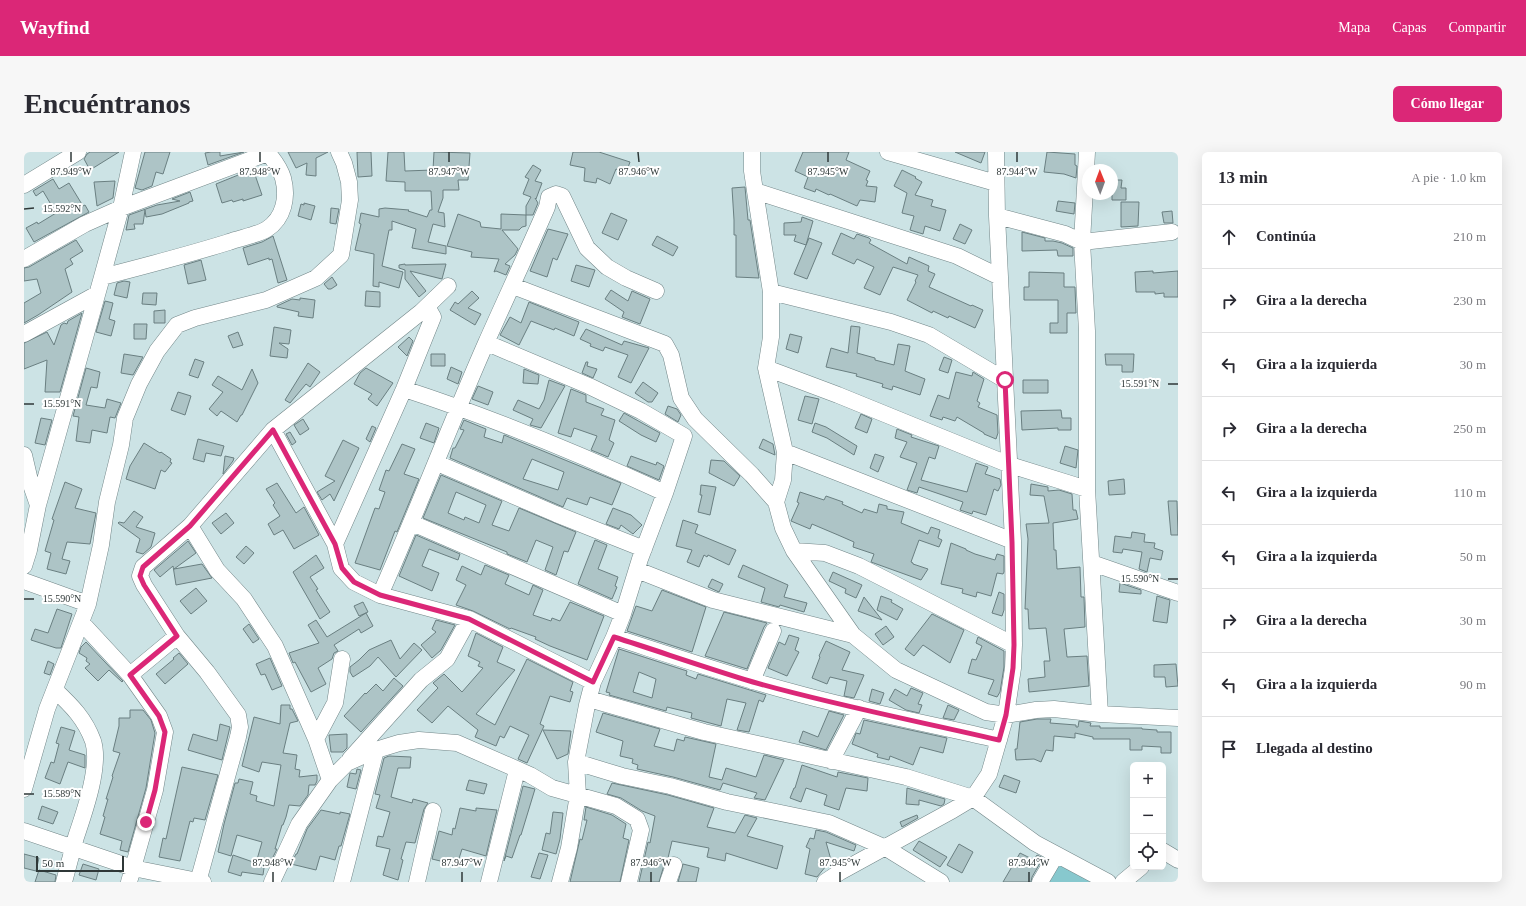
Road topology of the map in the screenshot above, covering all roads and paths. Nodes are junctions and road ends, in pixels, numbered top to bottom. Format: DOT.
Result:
graph roads {
  1 [pos="78,152"];
  2 [pos="133,152"];
  3 [pos="268,152"];
  4 [pos="339,152"];
  5 [pos="752,152"];
  6 [pos="888,152"];
  7 [pos="996,152"];
  8 [pos="1087,152"];
  9 [pos="996,183"];
  10 [pos="24,185"];
  11 [pos="755,191"];
  12 [pos="121,208"];
  13 [pos="997,216"];
  14 [pos="1172,232"];
  15 [pos="1082,242"];
  16 [pos="24,259"];
  17 [pos="102,277"];
  18 [pos="1000,277"];
  19 [pos="448,286"];
  20 [pos="513,286"];
  21 [pos="656,291"];
  22 [pos="771,292"];
  23 [pos="97,294"];
  24 [pos="421,312"];
  25 [pos="24,334"];
  26 [pos="487,343"];
  27 [pos="766,368"];
  28 [pos="1005,380"];
  29 [pos="404,389"];
  30 [pos="459,407"];
  31 [pos="273,430"];
  32 [pos="785,452"];
  33 [pos="24,455"];
  34 [pos="437,462"];
  35 [pos="1010,465"];
  36 [pos="1087,489"];
  37 [pos="665,493"];
  38 [pos="776,502"];
  39 [pos="38,505"];
  40 [pos="412,524"];
  41 [pos="190,526"];
  42 [pos="1012,542"];
  43 [pos="335,544"];
  44 [pos="644,549"];
  45 [pos="794,551"];
  46 [pos="1092,563"];
  47 [pos="24,566"];
  48 [pos="637,570"];
  49 [pos="24,581"];
  50 [pos="1178,593"];
  51 [pos="380,595"];
  52 [pos="88,604"];
  53 [pos="623,614"];
  54 [pos="469,619"];
  55 [pos="81,622"];
  56 [pos="773,631"];
  57 [pos="853,635"];
  58 [pos="177,636"];
  59 [pos="614,637"];
  60 [pos="1014,645"];
  61 [pos="342,659"];
  62 [pos="130,675"];
  63 [pos="593,682"];
  64 [pos="752,682"];
  65 [pos="55,690"];
  66 [pos="589,699"];
  67 [pos="859,708"];
  68 [pos="1100,714"];
  69 [pos="1006,715"];
  70 [pos="1178,718"];
  71 [pos="316,739"];
  72 [pos="999,740"];
  73 [pos="369,750"];
  74 [pos="831,761"];
  75 [pos="576,762"];
  76 [pos="517,770"];
  77 [pos="330,780"];
  78 [pos="24,788"];
  79 [pos="578,795"];
  80 [pos="973,798"];
  81 [pos="434,811"];
  82 [pos="24,831"];
  83 [pos="73,848"];
  84 [pos="886,848"];
  85 [pos="1166,853"];
  86 [pos="1056,855"];
  87 [pos="1178,860"];
  88 [pos="674,865"];
  89 [pos="1138,870"];
  90 [pos="131,875"];
  91 [pos="64,882"];
  92 [pos="200,882"];
  93 [pos="272,882"];
  94 [pos="342,882"];
  95 [pos="417,882"];
  96 [pos="489,882"];
  97 [pos="560,882"];
  98 [pos="629,882"];
  99 [pos="668,882"];
  100 [pos="825,882"];
  101 [pos="941,882"];
  102 [pos="1040,882"];
  103 [pos="1108,882"];
  104 [pos="1124,882"];
  1 -- 10 [label="street"];
  2 -- 12 [label="street"];
  3 -- 12 [label="street"];
  3 -- 17 [label="street"];
  4 -- 52 [label="street"];
  5 -- 11 [label="street"];
  6 -- 9 [label="street"];
  7 -- 9 [label="street"];
  8 -- 15 [label="street"];
  9 -- 13 [label="street"];
  11 -- 18 [label="street"];
  11 -- 22 [label="street"];
  12 -- 16 [label="street"];
  12 -- 17 [label="street"];
  13 -- 15 [label="street"];
  13 -- 18 [label="street"];
  14 -- 15 [label="street"];
  15 -- 36 [label="street"];
  17 -- 23 [label="street"];
  18 -- 28 [label="street"];
  19 -- 24 [label="street"];
  20 -- 21 [label="street"];
  20 -- 26 [label="street"];
  20 -- 38 [label="street"];
  22 -- 27 [label="street"];
  22 -- 28 [label="street"];
  23 -- 25 [label="street"];
  23 -- 39 [label="street"];
  24 -- 29 [label="street"];
  24 -- 31 [label="street"];
  26 -- 30 [label="street"];
  26 -- 37 [label="street"];
  27 -- 32 [label="street"];
  27 -- 35 [label="street"];
  28 -- 35 [label="street"];
  29 -- 30 [label="street"];
  29 -- 43 [label="street"];
  30 -- 34 [label="street"];
  30 -- 37 [label="street"];
  31 -- 41 [label="street"];
  31 -- 43 [label="street"];
  32 -- 38 [label="street"];
  32 -- 42 [label="street"];
  33 -- 39 [label="street"];
  34 -- 40 [label="street"];
  34 -- 44 [label="street"];
  35 -- 36 [label="street"];
  35 -- 42 [label="street"];
  36 -- 46 [label="street"];
  37 -- 44 [label="street"];
  38 -- 45 [label="street"];
  39 -- 47 [label="street"];
  40 -- 51 [label="street"];
  40 -- 53 [label="street"];
  41 -- 58 [label="street"];
  41 -- 71 [label="street"];
  42 -- 60 [label="street"];
  43 -- 51 [label="street"];
  44 -- 48 [label="street"];
  45 -- 57 [label="street"];
  45 -- 60 [label="street"];
  46 -- 50 [label="street"];
  46 -- 68 [label="street"];
  48 -- 53 [label="street"];
  48 -- 57 [label="street"];
  49 -- 52 [label="street"];
  51 -- 54 [label="street"];
  52 -- 55 [label="street"];
  53 -- 59 [label="street"];
  54 -- 63 [label="street"];
  54 -- 73 [label="street"];
  55 -- 62 [label="street"];
  55 -- 65 [label="street"];
  56 -- 64 [label="street"];
  57 -- 69 [label="street"];
  58 -- 62 [label="street"];
  58 -- 92 [label="street"];
  59 -- 63 [label="street"];
  59 -- 64 [label="street"];
  60 -- 69 [label="street"];
  61 -- 71 [label="street"];
  62 -- 90 [label="street"];
  63 -- 66 [label="street"];
  64 -- 67 [label="street"];
  65 -- 78 [label="street"];
  65 -- 83 [label="street"];
  66 -- 74 [label="street"];
  66 -- 75 [label="street"];
  67 -- 72 [label="street"];
  67 -- 74 [label="street"];
  68 -- 69 [label="street"];
  68 -- 70 [label="street"];
  69 -- 72 [label="street"];
  71 -- 77 [label="street"];
  72 -- 80 [label="street"];
  73 -- 76 [label="street"];
  73 -- 77 [label="street"];
  73 -- 94 [label="street"];
  74 -- 80 [label="street"];
  75 -- 79 [label="street"];
  75 -- 84 [label="street"];
  76 -- 79 [label="street"];
  76 -- 96 [label="street"];
  77 -- 93 [label="street"];
  79 -- 97 [label="street"];
  79 -- 98 [label="street"];
  80 -- 84 [label="street"];
  80 -- 86 [label="street"];
  81 -- 95 [label="street"];
  82 -- 83 [label="street"];
  83 -- 90 [label="street"];
  83 -- 91 [label="street"];
  84 -- 100 [label="street"];
  84 -- 101 [label="street"];
  85 -- 87 [label="street"];
  86 -- 102 [label="street"];
  86 -- 103 [label="street"];
  88 -- 99 [label="street"];
  89 -- 104 [label="street"];
  90 -- 92 [label="street"];
}
